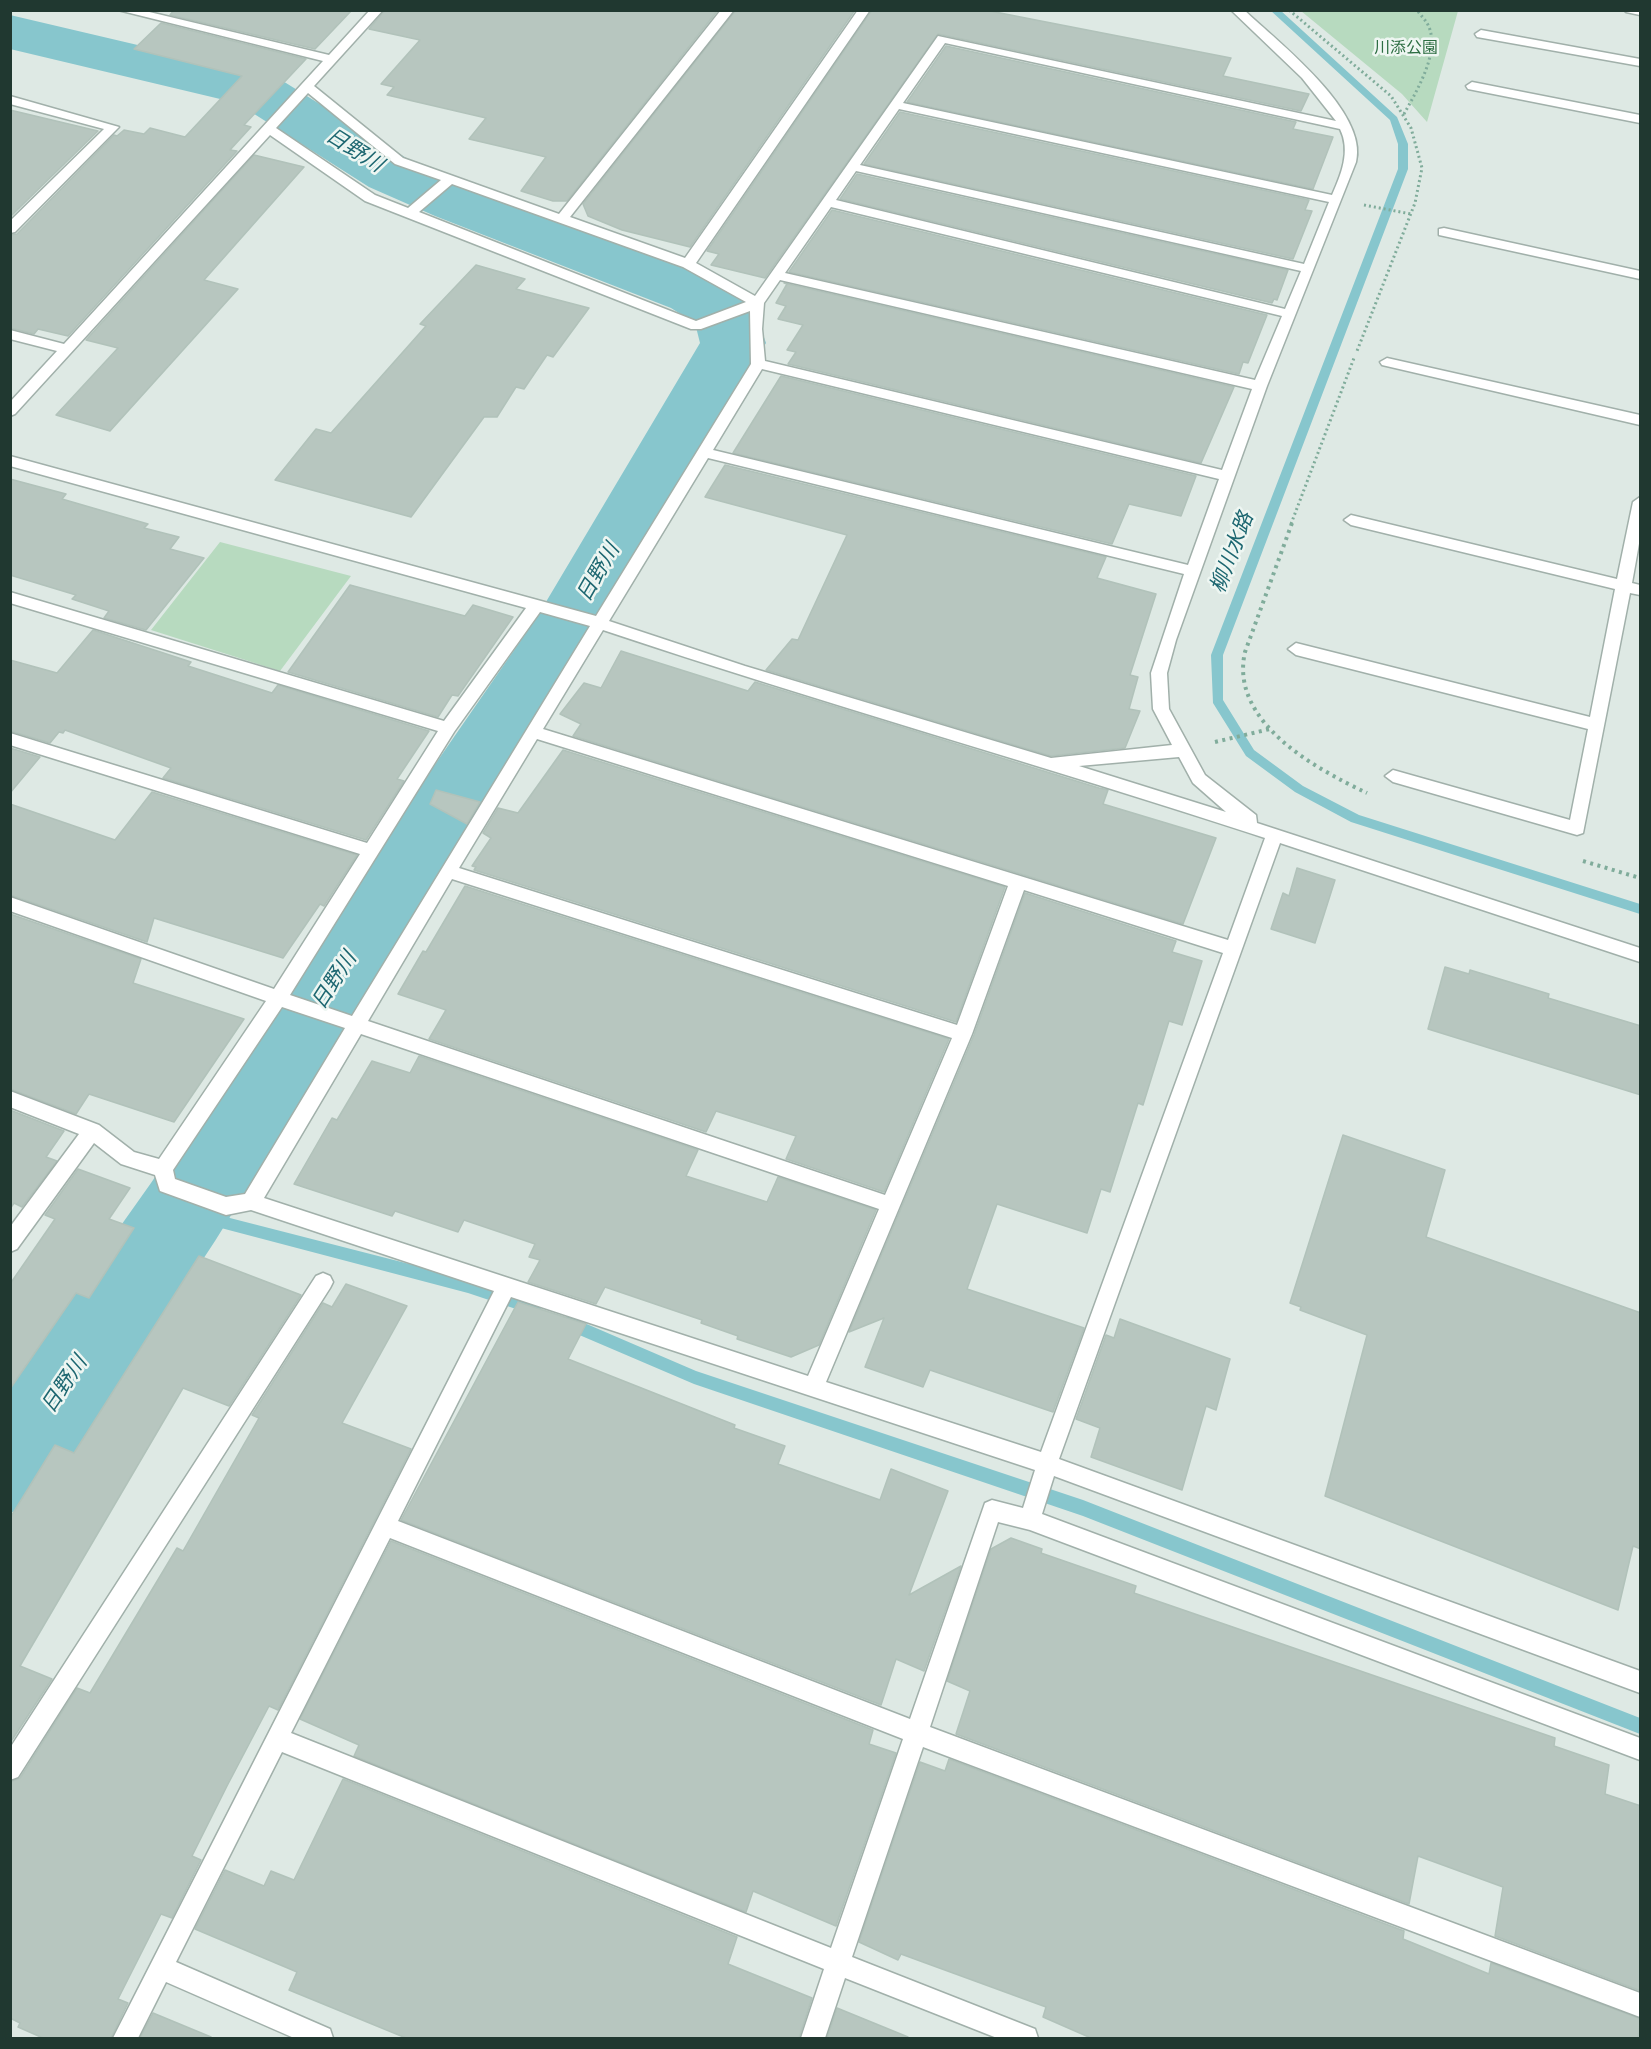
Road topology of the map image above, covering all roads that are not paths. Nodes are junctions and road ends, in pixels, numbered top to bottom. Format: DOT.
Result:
graph roads {
  1 [pos="124,10"];
  2 [pos="377,10"];
  3 [pos="728,10"];
  4 [pos="864,10"];
  5 [pos="1237,10"];
  6 [pos="1630,10"];
  7 [pos="1641,12"];
  8 [pos="1481,34"];
  9 [pos="333,60"];
  10 [pos="1641,63"];
  11 [pos="1472,86"];
  12 [pos="308,87"];
  13 [pos="10,100"];
  14 [pos="896,105"];
  15 [pos="1641,118"];
  16 [pos="1346,127"];
  17 [pos="270,129"];
  18 [pos="853,167"];
  19 [pos="450,179"];
  20 [pos="1336,200"];
  21 [pos="828,202"];
  22 [pos="409,213"];
  23 [pos="562,219"];
  24 [pos="10,229"];
  25 [pos="1444,232"];
  26 [pos="688,264"];
  27 [pos="1309,269"];
  28 [pos="777,275"];
  29 [pos="1641,275"];
  30 [pos="757,303"];
  31 [pos="1290,314"];
  32 [pos="10,334"];
  33 [pos="67,349"];
  34 [pos="1387,362"];
  35 [pos="758,364"];
  36 [pos="1260,386"];
  37 [pos="10,411"];
  38 [pos="1641,420"];
  39 [pos="706,453"];
  40 [pos="10,461"];
  41 [pos="1227,476"];
  42 [pos="1641,502"];
  43 [pos="1351,520"];
  44 [pos="1192,571"];
  45 [pos="1624,586"];
  46 [pos="1641,591"];
  47 [pos="10,597"];
  48 [pos="542,608"];
  49 [pos="595,622"];
  50 [pos="1296,649"];
  51 [pos="1597,725"];
  52 [pos="448,728"];
  53 [pos="535,732"];
  54 [pos="10,739"];
  55 [pos="1182,750"];
  56 [pos="1049,763"];
  57 [pos="1393,776"];
  58 [pos="1275,836"];
  59 [pos="371,851"];
  60 [pos="448,871"];
  61 [pos="1018,882"];
  62 [pos="10,904"];
  63 [pos="1234,949"];
  64 [pos="1641,955"];
  65 [pos="278,998"];
  66 [pos="358,1024"];
  67 [pos="963,1034"];
  68 [pos="10,1099"];
  69 [pos="92,1131"];
  70 [pos="163,1169"];
  71 [pos="251,1202"];
  72 [pos="891,1204"];
  73 [pos="14,1234"];
  74 [pos="323,1282"];
  75 [pos="506,1287"];
  76 [pos="813,1388"];
  77 [pos="1047,1464"];
  78 [pos="1030,1520"];
  79 [pos="385,1526"];
  80 [pos="1641,1682"];
  81 [pos="916,1733"];
  82 [pos="278,1739"];
  83 [pos="1641,1749"];
  84 [pos="10,1769"];
  85 [pos="838,1965"];
  86 [pos="162,1967"];
  87 [pos="1641,2005"];
  88 [pos="125,2038"];
  89 [pos="321,2038"];
  90 [pos="813,2038"];
  91 [pos="1026,2038"];
  1 -- 9 [label="street"];
  2 -- 9 [label="street"];
  3 -- 23 [label="street"];
  4 -- 26 [label="street"];
  5 -- 16 [label="street"];
  6 -- 7 [label="street"];
  8 -- 10 [label="street"];
  9 -- 12 [label="street"];
  11 -- 15 [label="street"];
  12 -- 17 [label="street"];
  12 -- 19 [label="street"];
  13 -- 24 [label="street"];
  14 -- 16 [label="street"];
  14 -- 18 [label="street"];
  14 -- 20 [label="street"];
  16 -- 20 [label="street"];
  17 -- 22 [label="street"];
  17 -- 33 [label="street"];
  18 -- 21 [label="street"];
  18 -- 27 [label="street"];
  19 -- 22 [label="street"];
  19 -- 23 [label="street"];
  20 -- 27 [label="street"];
  21 -- 28 [label="street"];
  21 -- 31 [label="street"];
  22 -- 30 [label="street"];
  23 -- 26 [label="street"];
  25 -- 29 [label="street"];
  26 -- 30 [label="street"];
  27 -- 31 [label="street"];
  28 -- 30 [label="street"];
  28 -- 36 [label="street"];
  30 -- 35 [label="street"];
  31 -- 36 [label="street"];
  32 -- 33 [label="street"];
  33 -- 37 [label="street"];
  34 -- 38 [label="street"];
  35 -- 39 [label="street"];
  35 -- 41 [label="street"];
  36 -- 41 [label="street"];
  39 -- 44 [label="street"];
  39 -- 49 [label="street"];
  40 -- 48 [label="street"];
  41 -- 44 [label="street"];
  42 -- 45 [label="street"];
  43 -- 45 [label="street"];
  44 -- 55 [label="street"];
  45 -- 46 [label="street"];
  45 -- 51 [label="street"];
  47 -- 52 [label="street"];
  48 -- 49 [label="street"];
  48 -- 52 [label="street"];
  49 -- 53 [label="street"];
  49 -- 56 [label="street"];
  50 -- 51 [label="street"];
  51 -- 57 [label="street"];
  52 -- 59 [label="street"];
  53 -- 60 [label="street"];
  53 -- 61 [label="street"];
  54 -- 59 [label="street"];
  55 -- 56 [label="street"];
  55 -- 58 [label="street"];
  56 -- 58 [label="street"];
  58 -- 63 [label="street"];
  58 -- 64 [label="street"];
  59 -- 65 [label="street"];
  60 -- 66 [label="street"];
  60 -- 67 [label="street"];
  61 -- 63 [label="street"];
  61 -- 67 [label="street"];
  62 -- 65 [label="street"];
  63 -- 77 [label="street"];
  65 -- 66 [label="street"];
  65 -- 70 [label="street"];
  66 -- 71 [label="street"];
  66 -- 72 [label="street"];
  67 -- 72 [label="street"];
  68 -- 69 [label="street"];
  69 -- 70 [label="street"];
  69 -- 73 [label="street"];
  70 -- 71 [label="street"];
  71 -- 75 [label="street"];
  72 -- 76 [label="street"];
  74 -- 84 [label="street"];
  75 -- 76 [label="street"];
  75 -- 79 [label="street"];
  76 -- 77 [label="street"];
  77 -- 78 [label="street"];
  77 -- 80 [label="street"];
  78 -- 81 [label="street"];
  78 -- 83 [label="street"];
  79 -- 81 [label="street"];
  79 -- 82 [label="street"];
  81 -- 85 [label="street"];
  81 -- 87 [label="street"];
  82 -- 85 [label="street"];
  82 -- 86 [label="street"];
  85 -- 90 [label="street"];
  85 -- 91 [label="street"];
  86 -- 88 [label="street"];
  86 -- 89 [label="street"];
}
